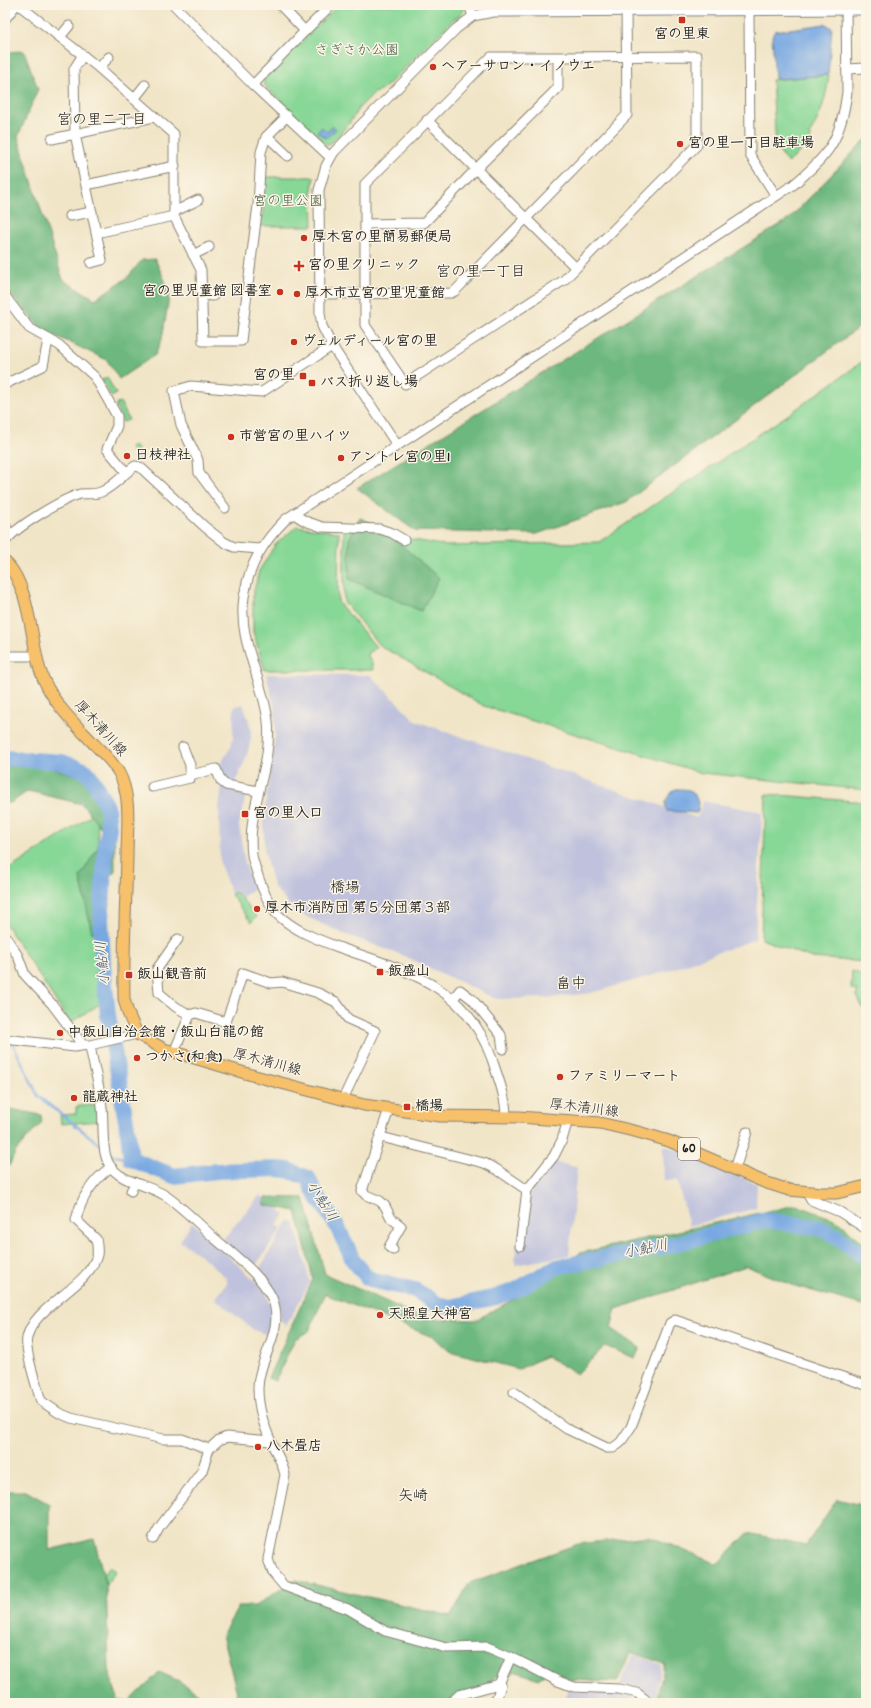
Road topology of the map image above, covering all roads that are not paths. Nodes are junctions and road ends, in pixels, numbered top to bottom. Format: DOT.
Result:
graph roads {
  1 [pos="16,5"];
  2 [pos="19,5"];
  3 [pos="174,5"];
  4 [pos="280,5"];
  5 [pos="331,5"];
  6 [pos="469,5"];
  7 [pos="846,7"];
  8 [pos="626,8"];
  9 [pos="866,10"];
  10 [pos="749,11"];
  11 [pos="473,16"];
  12 [pos="5,19"];
  13 [pos="69,26"];
  14 [pos="305,31"];
  15 [pos="60,37"];
  16 [pos="83,55"];
  17 [pos="627,56"];
  18 [pos="109,57"];
  19 [pos="558,57"];
  20 [pos="99,68"];
  21 [pos="866,68"];
  22 [pos="847,69"];
  23 [pos="145,85"];
  24 [pos="253,85"];
  25 [pos="134,99"];
  26 [pos="287,116"];
  27 [pos="154,117"];
  28 [pos="427,120"];
  29 [pos="75,134"];
  30 [pos="267,136"];
  31 [pos="52,139"];
  32 [pos="288,156"];
  33 [pos="330,157"];
  34 [pos="174,166"];
  35 [pos="476,169"];
  36 [pos="86,185"];
  37 [pos="776,196"];
  38 [pos="198,200"];
  39 [pos="92,212"];
  40 [pos="174,214"];
  41 [pos="70,216"];
  42 [pos="526,219"];
  43 [pos="365,224"];
  44 [pos="96,233"];
  45 [pos="208,247"];
  46 [pos="193,255"];
  47 [pos="91,263"];
  48 [pos="576,268"];
  49 [pos="365,293"];
  50 [pos="320,294"];
  51 [pos="202,295"];
  52 [pos="5,296"];
  53 [pos="213,296"];
  54 [pos="48,340"];
  55 [pos="332,346"];
  56 [pos="5,384"];
  57 [pos="397,445"];
  58 [pos="126,472"];
  59 [pos="225,508"];
  60 [pos="294,514"];
  61 [pos="5,525"];
  62 [pos="8,538"];
  63 [pos="404,540"];
  64 [pos="260,549"];
  65 [pos="5,562"];
  66 [pos="5,656"];
  67 [pos="37,656"];
  68 [pos="183,747"];
  69 [pos="190,775"];
  70 [pos="152,786"];
  71 [pos="258,791"];
  72 [pos="5,936"];
  73 [pos="178,939"];
  74 [pos="453,999"];
  75 [pos="190,1015"];
  76 [pos="131,1035"];
  77 [pos="5,1039"];
  78 [pos="90,1044"];
  79 [pos="503,1049"];
  80 [pos="174,1052"];
  81 [pos="343,1099"];
  82 [pos="389,1110"];
  83 [pos="506,1117"];
  84 [pos="568,1120"];
  85 [pos="747,1132"];
  86 [pos="381,1137"];
  87 [pos="111,1167"];
  88 [pos="735,1169"];
  89 [pos="866,1186"];
  90 [pos="528,1190"];
  91 [pos="807,1193"];
  92 [pos="866,1229"];
  93 [pos="520,1246"];
  94 [pos="389,1247"];
  95 [pos="866,1385"];
  96 [pos="514,1392"];
  97 [pos="270,1441"];
  98 [pos="209,1449"];
  99 [pos="153,1539"];
  100 [pos="511,1657"];
  101 [pos="498,1684"];
  102 [pos="450,1703"];
  103 [pos="494,1703"];
  104 [pos="650,1703"];
  1 -- 12 [label="street"];
  2 -- 15 [label="street"];
  3 -- 24 [label="street"];
  4 -- 14 [label="street"];
  5 -- 14 [label="street"];
  6 -- 11 [label="street"];
  7 -- 9 [label="street"];
  7 -- 10 [label="street"];
  7 -- 22 [label="street"];
  8 -- 10 [label="street"];
  8 -- 11 [label="street"];
  8 -- 17 [label="street"];
  10 -- 37 [label="street"];
  11 -- 33 [label="street"];
  13 -- 15 [label="street"];
  14 -- 24 [label="street"];
  15 -- 16 [label="street"];
  16 -- 20 [label="street"];
  16 -- 29 [label="street"];
  17 -- 19 [label="street"];
  17 -- 42 [label="street"];
  17 -- 48 [label="street"];
  18 -- 20 [label="street"];
  19 -- 28 [label="street"];
  19 -- 35 [label="street"];
  20 -- 25 [label="street"];
  21 -- 22 [label="street"];
  22 -- 37 [label="street"];
  23 -- 25 [label="street"];
  24 -- 26 [label="street"];
  25 -- 27 [label="street"];
  26 -- 30 [label="street"];
  26 -- 33 [label="street"];
  27 -- 29 [label="street"];
  27 -- 34 [label="street"];
  28 -- 35 [label="street"];
  28 -- 43 [label="street"];
  29 -- 31 [label="street"];
  29 -- 36 [label="street"];
  30 -- 32 [label="street"];
  30 -- 51 [label="street"];
  33 -- 50 [label="street"];
  34 -- 36 [label="street"];
  34 -- 40 [label="street"];
  35 -- 42 [label="street"];
  35 -- 43 [label="street"];
  36 -- 39 [label="street"];
  37 -- 57 [label="street"];
  38 -- 40 [label="street"];
  39 -- 41 [label="street"];
  39 -- 44 [label="street"];
  40 -- 44 [label="street"];
  40 -- 46 [label="street"];
  42 -- 48 [label="street"];
  42 -- 49 [label="street"];
  43 -- 49 [label="street"];
  44 -- 47 [label="street"];
  45 -- 46 [label="street"];
  46 -- 51 [label="street"];
  48 -- 49 [label="street"];
  49 -- 50 [label="street"];
  50 -- 55 [label="street"];
  51 -- 53 [label="street"];
  52 -- 54 [label="street"];
  54 -- 56 [label="street"];
  54 -- 58 [label="street"];
  55 -- 57 [label="street"];
  55 -- 59 [label="street"];
  57 -- 60 [label="street"];
  58 -- 62 [label="street"];
  58 -- 64 [label="street"];
  60 -- 63 [label="street"];
  60 -- 64 [label="street"];
  61 -- 62 [label="street"];
  64 -- 71 [label="street"];
  65 -- 67 [label="main road, 厚木清川線"];
  66 -- 67 [label="street"];
  67 -- 76 [label="main road, 厚木清川線"];
  68 -- 69 [label="street"];
  69 -- 70 [label="street"];
  69 -- 71 [label="street"];
  71 -- 74 [label="street"];
  72 -- 78 [label="street"];
  73 -- 75 [label="street"];
  74 -- 79 [label="street"];
  74 -- 83 [label="street"];
  75 -- 80 [label="street"];
  75 -- 81 [label="street"];
  76 -- 78 [label="street"];
  76 -- 80 [label="main road, 厚木清川線 / 60"];
  77 -- 78 [label="street"];
  78 -- 87 [label="street"];
  80 -- 81 [label="main road, 厚木清川線 / 60"];
  81 -- 82 [label="main road, 厚木清川線 / 60"];
  82 -- 83 [label="main road, 厚木清川線 / 60"];
  82 -- 86 [label="street"];
  83 -- 84 [label="main road, 厚木清川線 / 60"];
  84 -- 88 [label="main road, 厚木清川線 / 60"];
  84 -- 90 [label="street"];
  85 -- 88 [label="street"];
  86 -- 90 [label="street"];
  86 -- 94 [label="street"];
  87 -- 97 [label="street"];
  87 -- 98 [label="street"];
  88 -- 91 [label="main road, 厚木清川線 / 60"];
  89 -- 91 [label="main road, 厚木清川線 / 60"];
  90 -- 93 [label="street"];
  91 -- 92 [label="street"];
  95 -- 96 [label="street"];
  97 -- 98 [label="street"];
  97 -- 100 [label="street"];
  98 -- 99 [label="street"];
  100 -- 101 [label="street"];
  100 -- 104 [label="street"];
  101 -- 102 [label="street"];
  101 -- 103 [label="street"];
}
